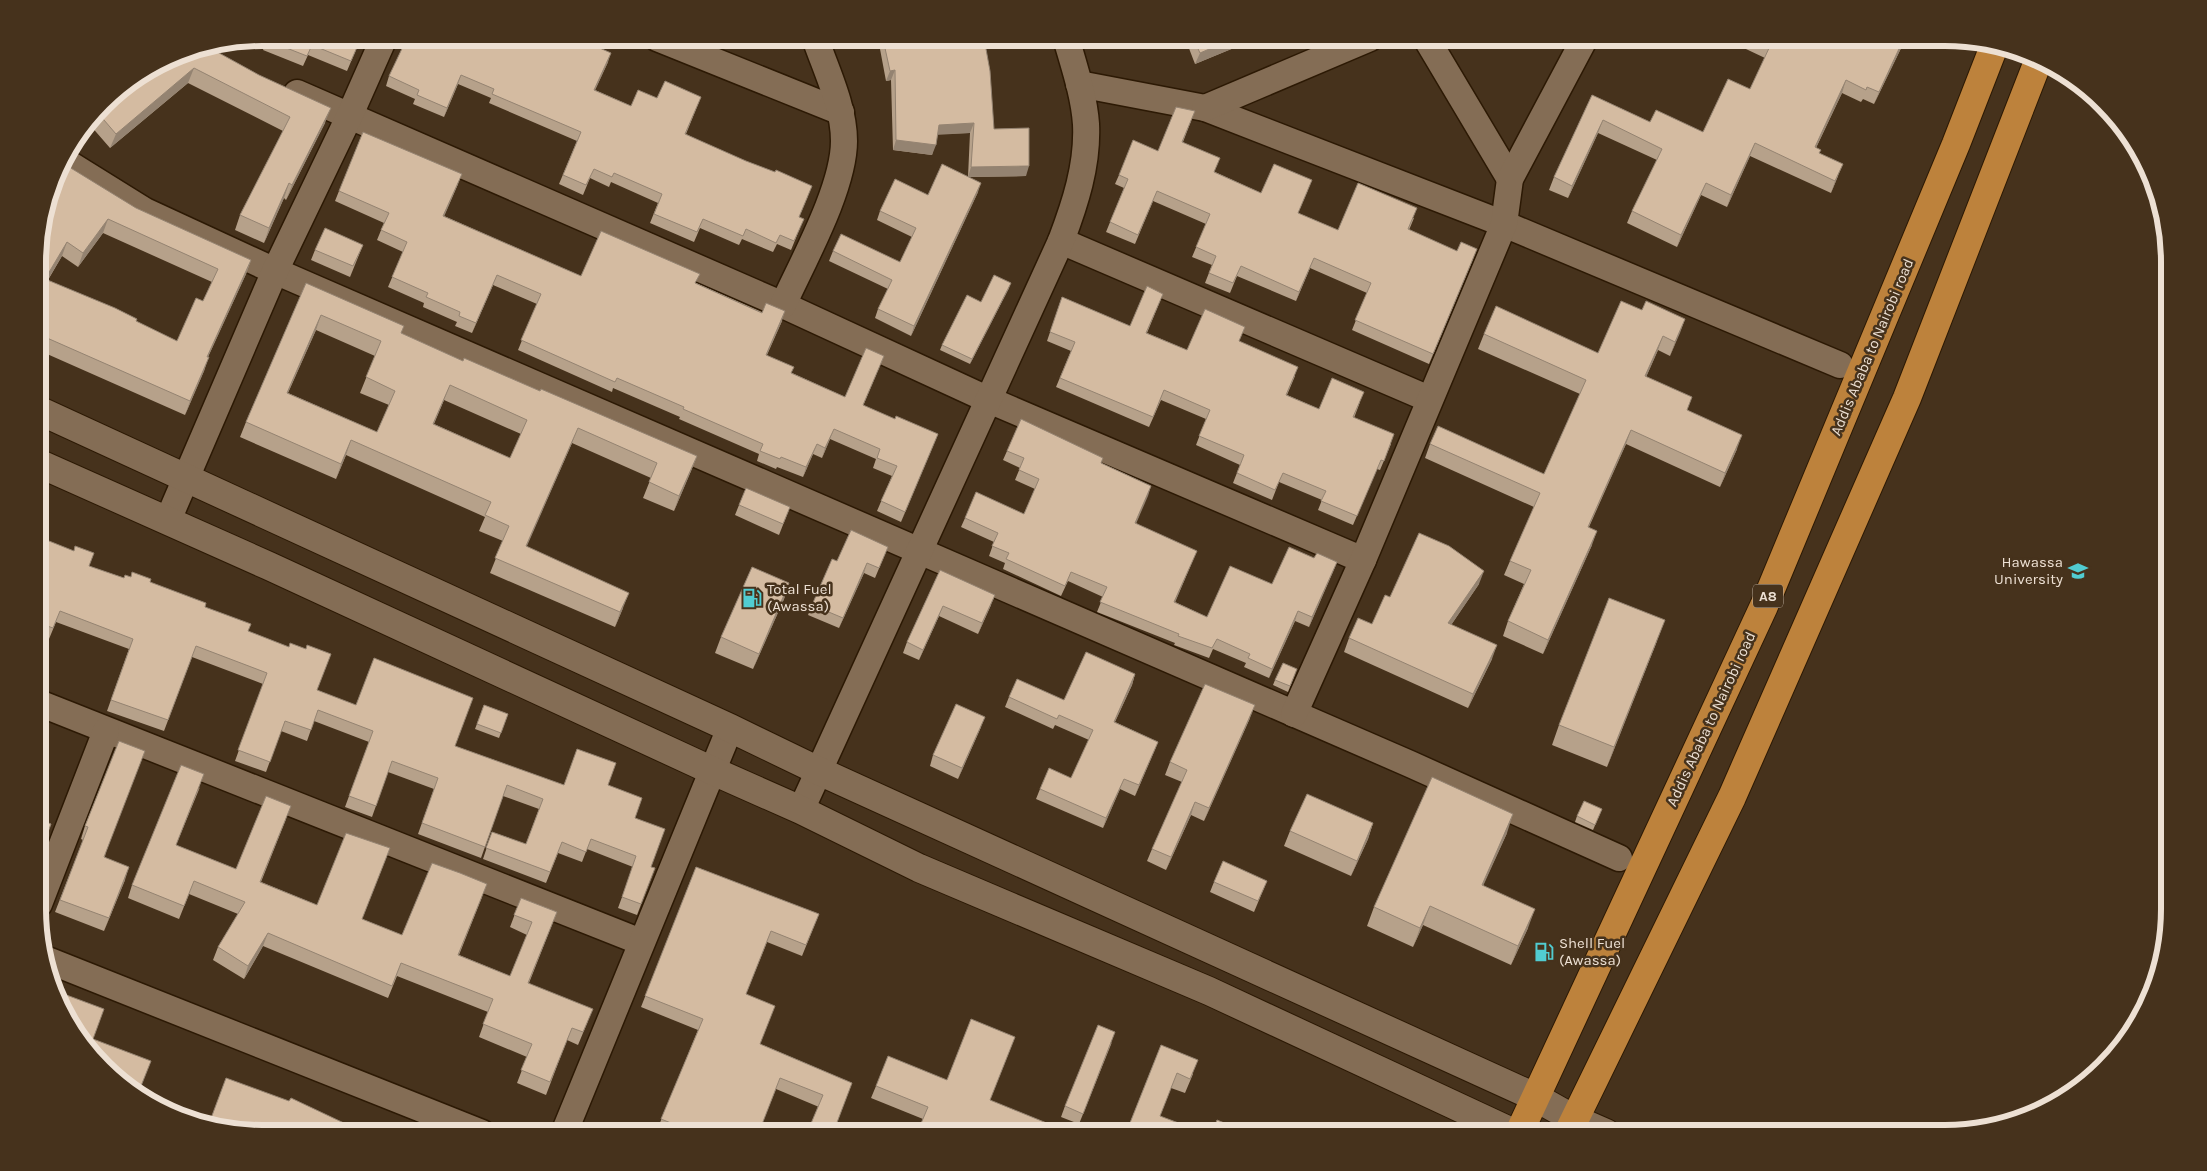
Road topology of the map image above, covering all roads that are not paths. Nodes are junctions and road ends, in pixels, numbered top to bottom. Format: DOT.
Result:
graph roads {
  1 [pos="380,46"];
  2 [pos="677,46"];
  3 [pos="818,46"];
  4 [pos="1068,46"];
  5 [pos="1351,46"];
  6 [pos="1431,46"];
  7 [pos="1581,46"];
  8 [pos="1993,52"];
  9 [pos="2036,66"];
  10 [pos="1079,84"];
  11 [pos="278,85"];
  12 [pos="1205,108"];
  13 [pos="841,112"];
  14 [pos="349,117"];
  15 [pos="70,164"];
  16 [pos="1510,180"];
  17 [pos="1504,224"];
  18 [pos="1061,241"];
  19 [pos="275,271"];
  20 [pos="783,305"];
  21 [pos="1840,365"];
  22 [pos="1430,399"];
  23 [pos="989,400"];
  24 [pos="46,414"];
  25 [pos="46,467"];
  26 [pos="186,478"];
  27 [pos="168,520"];
  28 [pos="918,551"];
  29 [pos="1363,560"];
  30 [pos="46,706"];
  31 [pos="1294,714"];
  32 [pos="730,728"];
  33 [pos="106,731"];
  34 [pos="820,771"];
  35 [pos="713,772"];
  36 [pos="801,810"];
  37 [pos="1619,858"];
  38 [pos="46,886"];
  39 [pos="641,942"];
  40 [pos="53,962"];
  41 [pos="1535,1096"];
  42 [pos="460,1125"];
  43 [pos="567,1125"];
  44 [pos="1497,1125"];
  45 [pos="1522,1125"];
  46 [pos="1570,1125"];
  47 [pos="1571,1125"];
  1 -- 14 [label="street"];
  2 -- 13 [label="street"];
  3 -- 13 [label="street"];
  4 -- 10 [label="street"];
  5 -- 12 [label="street"];
  6 -- 16 [label="street"];
  7 -- 16 [label="street"];
  8 -- 41 [label="highway, Addis Ababa to Nairobi road / A8"];
  9 -- 47 [label="highway"];
  10 -- 12 [label="street"];
  10 -- 18 [label="street"];
  11 -- 14 [label="street"];
  12 -- 17 [label="street"];
  13 -- 20 [label="street"];
  14 -- 19 [label="street"];
  14 -- 20 [label="street"];
  15 -- 19 [label="street"];
  16 -- 17 [label="street"];
  17 -- 21 [label="street"];
  17 -- 22 [label="street"];
  18 -- 22 [label="street"];
  18 -- 23 [label="street"];
  19 -- 26 [label="street"];
  19 -- 28 [label="street"];
  20 -- 23 [label="street"];
  22 -- 29 [label="street"];
  23 -- 28 [label="street"];
  23 -- 29 [label="street"];
  24 -- 26 [label="main road"];
  25 -- 27 [label="main road"];
  26 -- 27 [label="street"];
  26 -- 32 [label="main road"];
  27 -- 35 [label="main road"];
  28 -- 31 [label="street"];
  28 -- 34 [label="street"];
  29 -- 31 [label="street"];
  30 -- 33 [label="street"];
  31 -- 37 [label="street"];
  32 -- 34 [label="main road"];
  32 -- 35 [label="street"];
  33 -- 38 [label="street"];
  33 -- 39 [label="street"];
  34 -- 36 [label="street"];
  34 -- 41 [label="main road"];
  35 -- 36 [label="main road"];
  35 -- 39 [label="street"];
  36 -- 44 [label="main road"];
  39 -- 43 [label="street"];
  40 -- 42 [label="street"];
  41 -- 45 [label="highway, Addis Ababa to Nairobi road / A8"];
  41 -- 46 [label="main road"];
}
